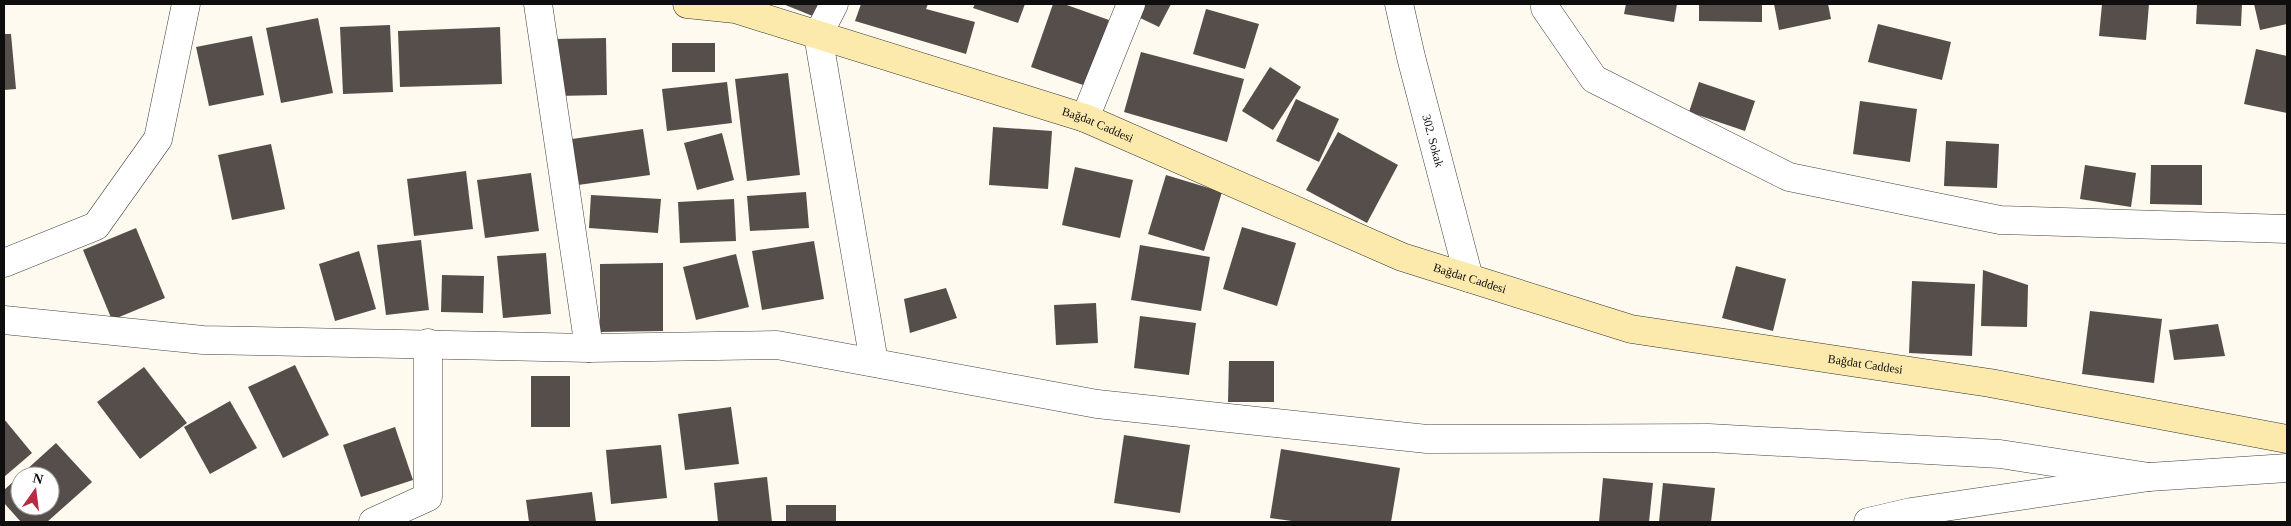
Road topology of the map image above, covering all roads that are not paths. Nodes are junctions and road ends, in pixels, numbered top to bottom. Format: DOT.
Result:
graph roads {
  1 [pos="186,4"];
  2 [pos="538,4"];
  3 [pos="687,4"];
  4 [pos="834,4"];
  5 [pos="1131,4"];
  6 [pos="1399,4"];
  7 [pos="1545,4"];
  8 [pos="818,35"];
  9 [pos="1085,118"];
  10 [pos="2287,229"];
  11 [pos="4,263"];
  12 [pos="1469,278"];
  13 [pos="4,320"];
  14 [pos="428,343"];
  15 [pos="588,348"];
  16 [pos="874,362"];
  17 [pos="2287,439"];
  18 [pos="2287,468"];
  19 [pos="2150,477"];
  20 [pos="373,522"];
  21 [pos="1868,522"];
  1 -- 11 [label="street"];
  2 -- 15 [label="street"];
  3 -- 8 [label="main road, Bağdat Caddesi"];
  4 -- 8 [label="street"];
  5 -- 9 [label="street"];
  6 -- 12 [label="street, 302. Sokak"];
  7 -- 10 [label="street"];
  8 -- 9 [label="main road, Bağdat Caddesi"];
  8 -- 16 [label="street"];
  9 -- 12 [label="main road, Bağdat Caddesi"];
  12 -- 17 [label="main road, Bağdat Caddesi"];
  13 -- 14 [label="street"];
  14 -- 15 [label="street"];
  14 -- 20 [label="street"];
  15 -- 16 [label="street"];
  16 -- 19 [label="street"];
  18 -- 19 [label="street"];
  19 -- 21 [label="street"];
}
